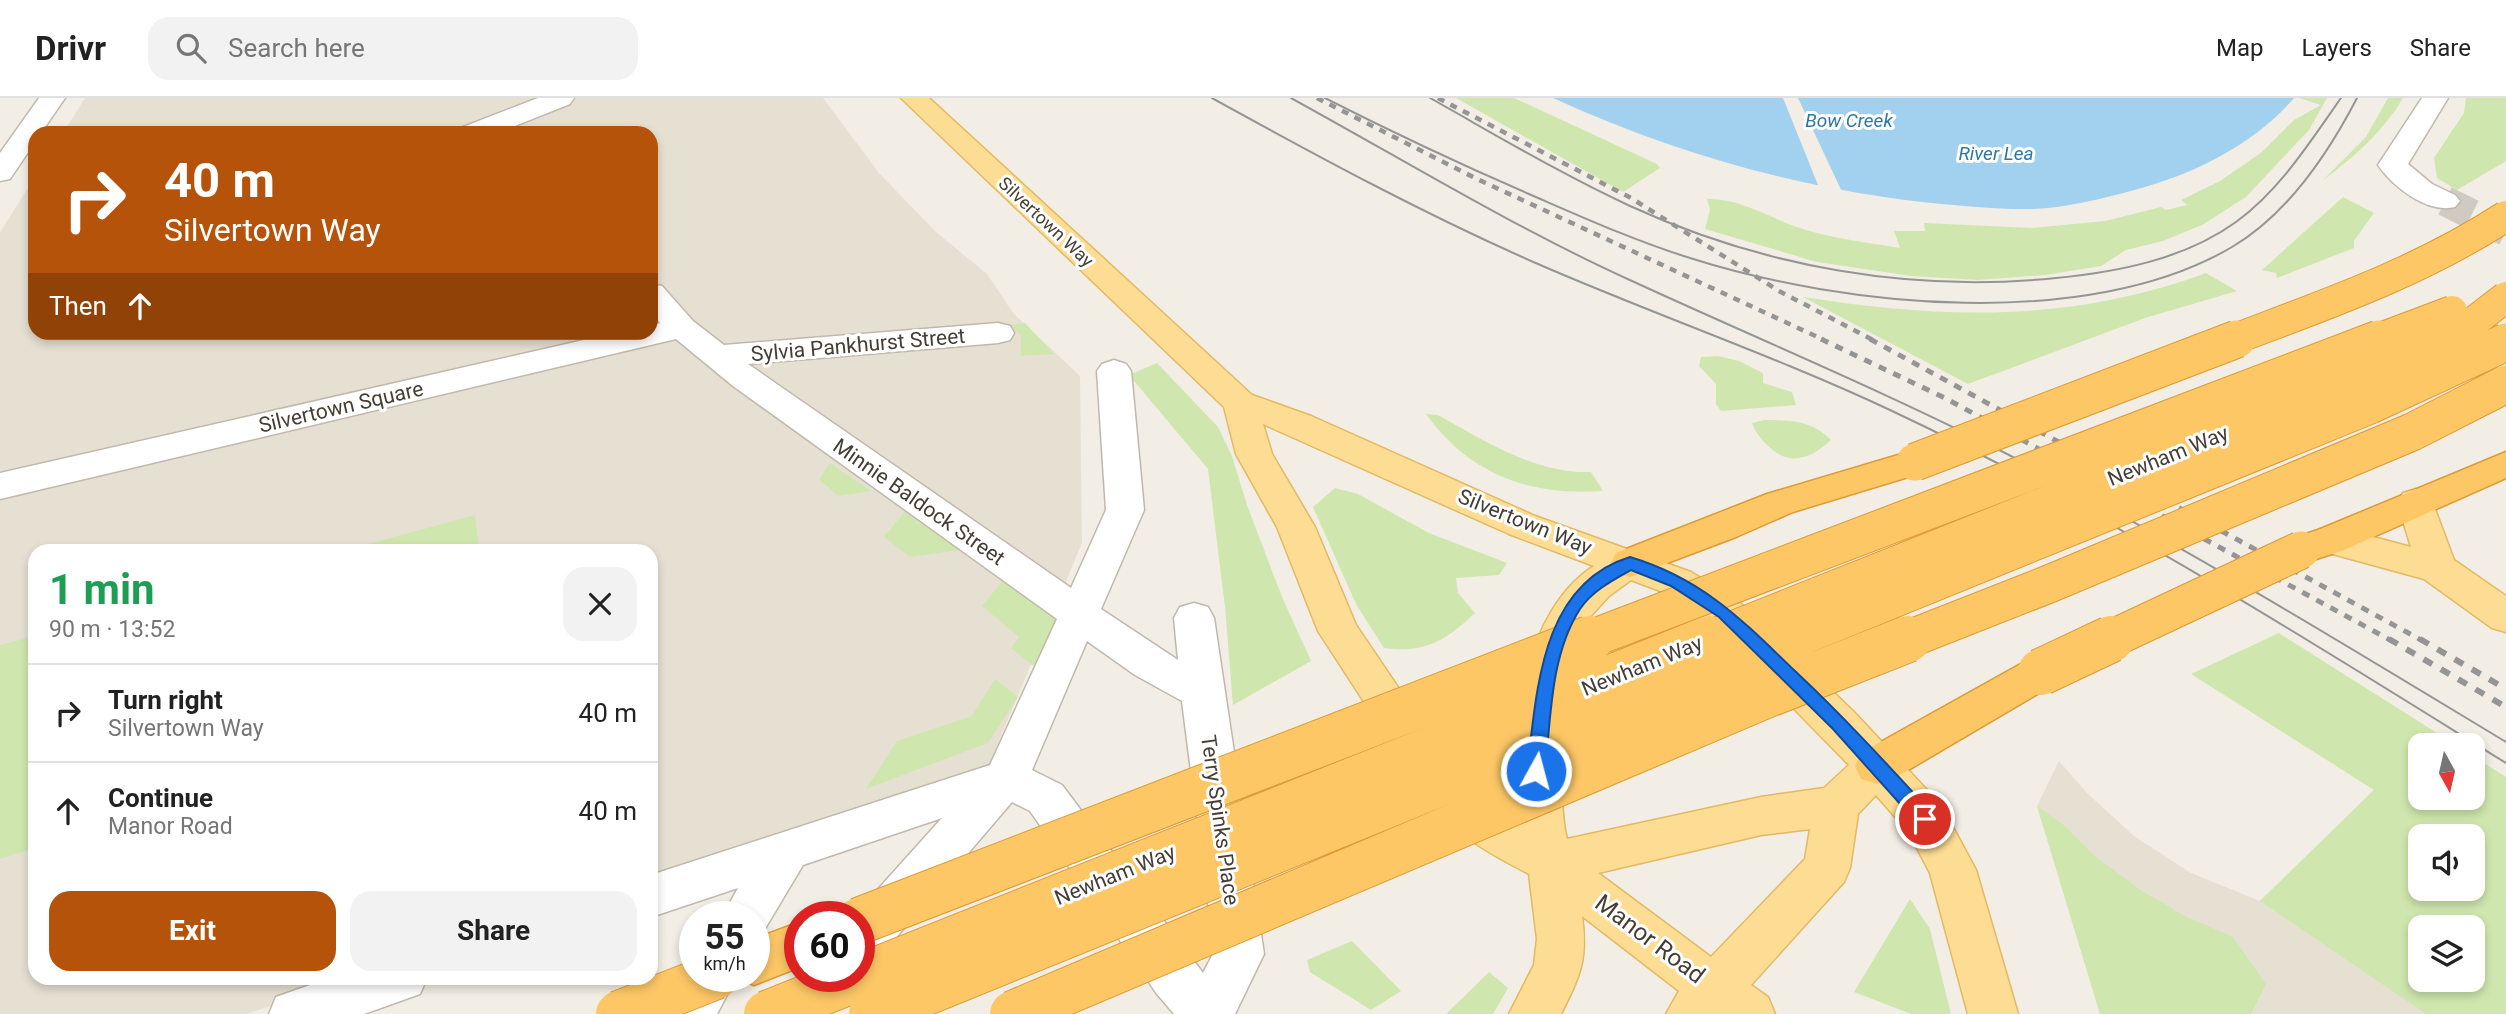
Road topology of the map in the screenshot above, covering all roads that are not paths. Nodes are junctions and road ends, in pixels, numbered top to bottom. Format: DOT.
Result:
graph roads {
  1 [pos="52,98"];
  2 [pos="561,98"];
  3 [pos="914,98"];
  4 [pos="2435,98"];
  5 [pos="532,114"];
  6 [pos="33,126"];
  7 [pos="495,126"];
  8 [pos="28,133"];
  9 [pos="0,173"];
  10 [pos="2445,201"];
  11 [pos="2506,216"];
  12 [pos="2506,288"];
  13 [pos="2506,297"];
  14 [pos="658,313"];
  15 [pos="664,330"];
  16 [pos="998,333"];
  17 [pos="621,340"];
  18 [pos="2506,342"];
  19 [pos="717,356"];
  20 [pos="1114,370"];
  21 [pos="2506,384"];
  22 [pos="1240,403"];
  23 [pos="2506,464"];
  24 [pos="0,486"];
  25 [pos="2416,502"];
  26 [pos="2331,540"];
  27 [pos="1630,563"];
  28 [pos="2437,568"];
  29 [pos="1077,613"];
  30 [pos="2506,617"];
  31 [pos="1194,618"];
  32 [pos="1202,692"];
  33 [pos="1877,766"];
  34 [pos="1006,778"];
  35 [pos="1836,806"];
  36 [pos="787,851"];
  37 [pos="1551,863"];
  38 [pos="658,894"];
  39 [pos="756,901"];
  40 [pos="875,915"];
  41 [pos="875,927"];
  42 [pos="381,985"];
  43 [pos="679,990"];
  44 [pos="704,992"];
  45 [pos="817,992"];
  46 [pos="1718,1005"];
  47 [pos="295,1014"];
  48 [pos="619,1014"];
  49 [pos="691,1014"];
  50 [pos="766,1014"];
  51 [pos="798,1014"];
  52 [pos="872,1014"];
  53 [pos="1013,1014"];
  54 [pos="1208,1014"];
  55 [pos="1534,1014"];
  56 [pos="1993,1014"];
  1 -- 6 [label="street"];
  2 -- 5 [label="street"];
  3 -- 22 [label="main road, Silvertown Way"];
  4 -- 10 [label="street"];
  5 -- 7 [label="street"];
  8 -- 9 [label="street"];
  11 -- 27 [label="highway, bridge"];
  12 -- 40 [label="highway, Newham Way, bridge"];
  13 -- 50 [label="highway, Newham Way, bridge"];
  14 -- 15 [label="street, Minnie Baldock Street"];
  15 -- 19 [label="street, Minnie Baldock Street"];
  16 -- 19 [label="street, Sylvia Pankhurst Street"];
  17 -- 24 [label="street, Silvertown Square"];
  18 -- 52 [label="highway, Newham Way, bridge"];
  19 -- 29 [label="street, Minnie Baldock Street"];
  20 -- 29 [label="street"];
  21 -- 53 [label="highway, bridge"];
  22 -- 27 [label="main road, Silvertown Way"];
  22 -- 37 [label="main road"];
  23 -- 25 [label="highway"];
  25 -- 26 [label="highway"];
  25 -- 28 [label="main road"];
  26 -- 28 [label="main road"];
  26 -- 33 [label="highway, bridge"];
  27 -- 33 [label="main road, Silvertown Way"];
  27 -- 37 [label="main road"];
  28 -- 30 [label="main road"];
  29 -- 32 [label="street, Minnie Baldock Street"];
  29 -- 34 [label="street"];
  31 -- 32 [label="street, Terry Spinks Place"];
  32 -- 54 [label="street, Terry Spinks Place"];
  33 -- 35 [label="main road"];
  33 -- 56 [label="main road"];
  34 -- 36 [label="street"];
  34 -- 41 [label="street"];
  34 -- 54 [label="street"];
  35 -- 37 [label="main road"];
  35 -- 46 [label="main road"];
  36 -- 38 [label="street"];
  36 -- 39 [label="street"];
  37 -- 46 [label="main road, Manor Road"];
  37 -- 55 [label="main road"];
  42 -- 47 [label="street"];
  43 -- 48 [label="highway, bridge"];
  44 -- 49 [label="street"];
  45 -- 51 [label="street"];
}
